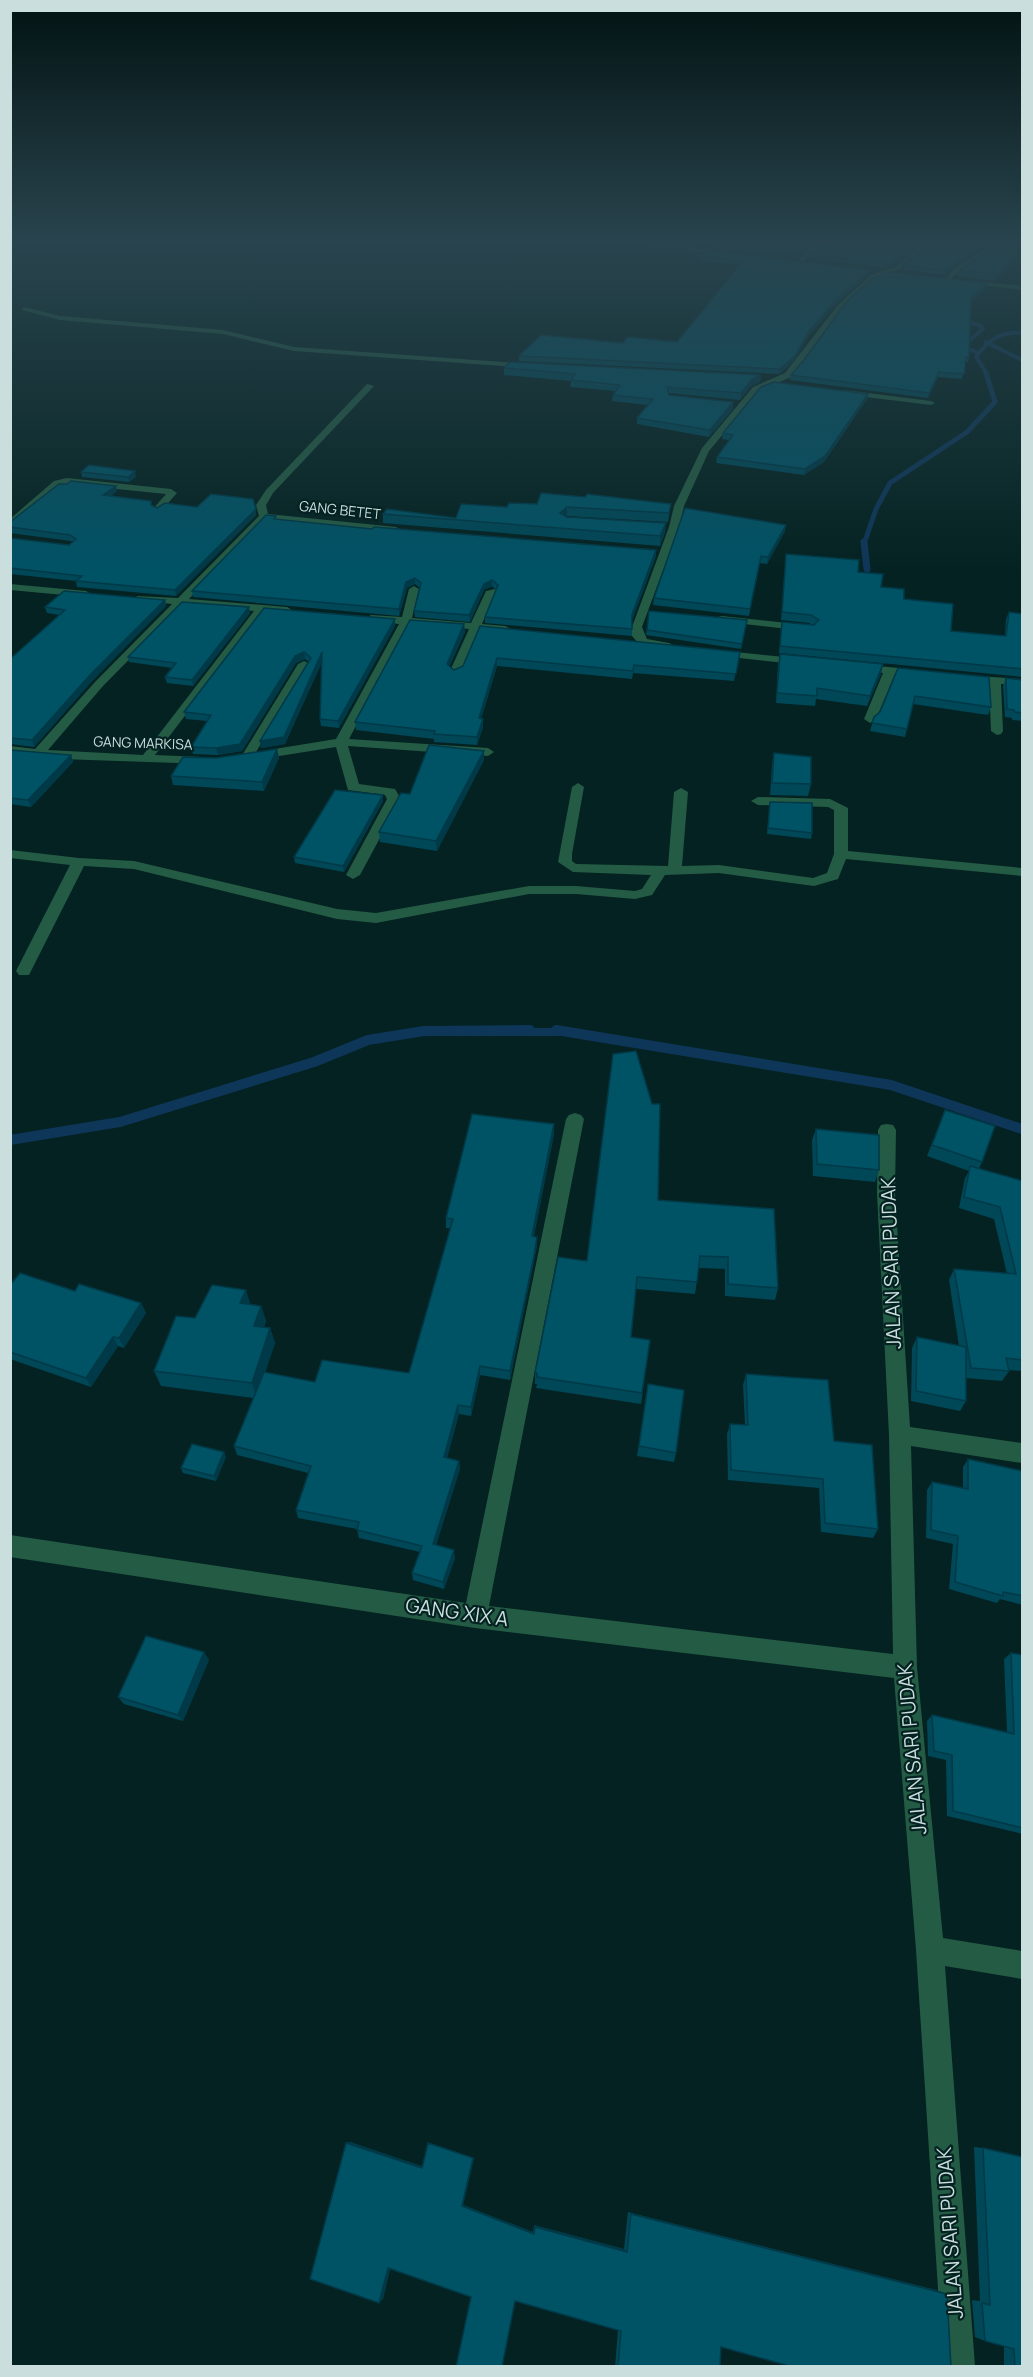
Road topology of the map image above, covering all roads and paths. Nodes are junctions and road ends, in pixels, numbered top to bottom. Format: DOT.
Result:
graph roads {
  1 [pos="322,351"];
  2 [pos="806,351"];
  3 [pos="537,366"];
  4 [pos="757,377"];
  5 [pos="783,381"];
  6 [pos="370,386"];
  7 [pos="830,390"];
  8 [pos="931,403"];
  9 [pos="730,404"];
  10 [pos="742,405"];
  11 [pos="158,509"];
  12 [pos="10,514"];
  13 [pos="22,514"];
  14 [pos="264,516"];
  15 [pos="10,525"];
  16 [pos="409,531"];
  17 [pos="10,587"];
  18 [pos="414,589"];
  19 [pos="491,591"];
  20 [pos="94,594"];
  21 [pos="130,597"];
  22 [pos="178,602"];
  23 [pos="262,608"];
  24 [pos="296,611"];
  25 [pos="362,617"];
  26 [pos="707,617"];
  27 [pos="406,621"];
  28 [pos="475,626"];
  29 [pos="809,628"];
  30 [pos="518,630"];
  31 [pos="678,647"];
  32 [pos="701,651"];
  33 [pos="818,663"];
  34 [pos="304,664"];
  35 [pos="842,666"];
  36 [pos="890,671"];
  37 [pos="455,673"];
  38 [pos="995,681"];
  39 [pos="1023,682"];
  40 [pos="870,719"];
  41 [pos="997,730"];
  42 [pos="341,742"];
  43 [pos="10,750"];
  44 [pos="39,752"];
  45 [pos="488,752"];
  46 [pos="247,757"];
  47 [pos="146,759"];
  48 [pos="578,787"];
  49 [pos="681,792"];
  50 [pos="758,801"];
  51 [pos="10,854"];
  52 [pos="841,854"];
  53 [pos="79,862"];
  54 [pos="668,870"];
  55 [pos="1023,872"];
  56 [pos="353,876"];
  57 [pos="24,971"];
  58 [pos="575,1119"];
  59 [pos="887,1130"];
  60 [pos="900,1435"];
  61 [pos="1023,1453"];
  62 [pos="10,1546"];
  63 [pos="475,1616"];
  64 [pos="905,1667"];
  65 [pos="930,1950"];
  66 [pos="1023,1965"];
  67 [pos="959,2367"];
  1 -- 3 [label="street"];
  2 -- 5 [label="street"];
  4 -- 5 [label="street"];
  5 -- 10 [label="street"];
  6 -- 14 [label="street"];
  7 -- 8 [label="street"];
  9 -- 10 [label="street"];
  10 -- 31 [label="street"];
  11 -- 13 [label="street"];
  12 -- 13 [label="street"];
  13 -- 15 [label="street"];
  14 -- 16 [label="street, GANG BETET"];
  14 -- 22 [label="street"];
  17 -- 20 [label="street"];
  18 -- 27 [label="street"];
  19 -- 28 [label="street"];
  21 -- 22 [label="street"];
  22 -- 23 [label="street"];
  22 -- 44 [label="street"];
  23 -- 24 [label="street"];
  23 -- 47 [label="street"];
  25 -- 27 [label="street"];
  26 -- 29 [label="street"];
  27 -- 28 [label="street"];
  27 -- 42 [label="street"];
  28 -- 30 [label="street"];
  28 -- 37 [label="street"];
  32 -- 33 [label="street"];
  34 -- 46 [label="street"];
  35 -- 36 [label="street"];
  36 -- 38 [label="street"];
  36 -- 40 [label="street"];
  38 -- 39 [label="street"];
  38 -- 41 [label="street"];
  42 -- 45 [label="street, GANG MARKISA"];
  42 -- 46 [label="street, GANG MARKISA"];
  42 -- 56 [label="street"];
  43 -- 44 [label="street, GANG MARKISA"];
  44 -- 47 [label="street, GANG MARKISA"];
  46 -- 47 [label="street, GANG MARKISA"];
  48 -- 54 [label="street"];
  49 -- 54 [label="street"];
  50 -- 52 [label="street"];
  51 -- 53 [label="street"];
  52 -- 54 [label="street"];
  52 -- 55 [label="street"];
  53 -- 54 [label="street"];
  53 -- 57 [label="street"];
  58 -- 63 [label="street"];
  59 -- 60 [label="street, JALAN SARI PUDAK"];
  60 -- 61 [label="street"];
  60 -- 64 [label="street, JALAN SARI PUDAK"];
  62 -- 63 [label="street, GANG XIX A"];
  63 -- 64 [label="street, GANG XIX A"];
  64 -- 65 [label="street, JALAN SARI PUDAK"];
  65 -- 66 [label="street"];
  65 -- 67 [label="street, JALAN SARI PUDAK"];
}
